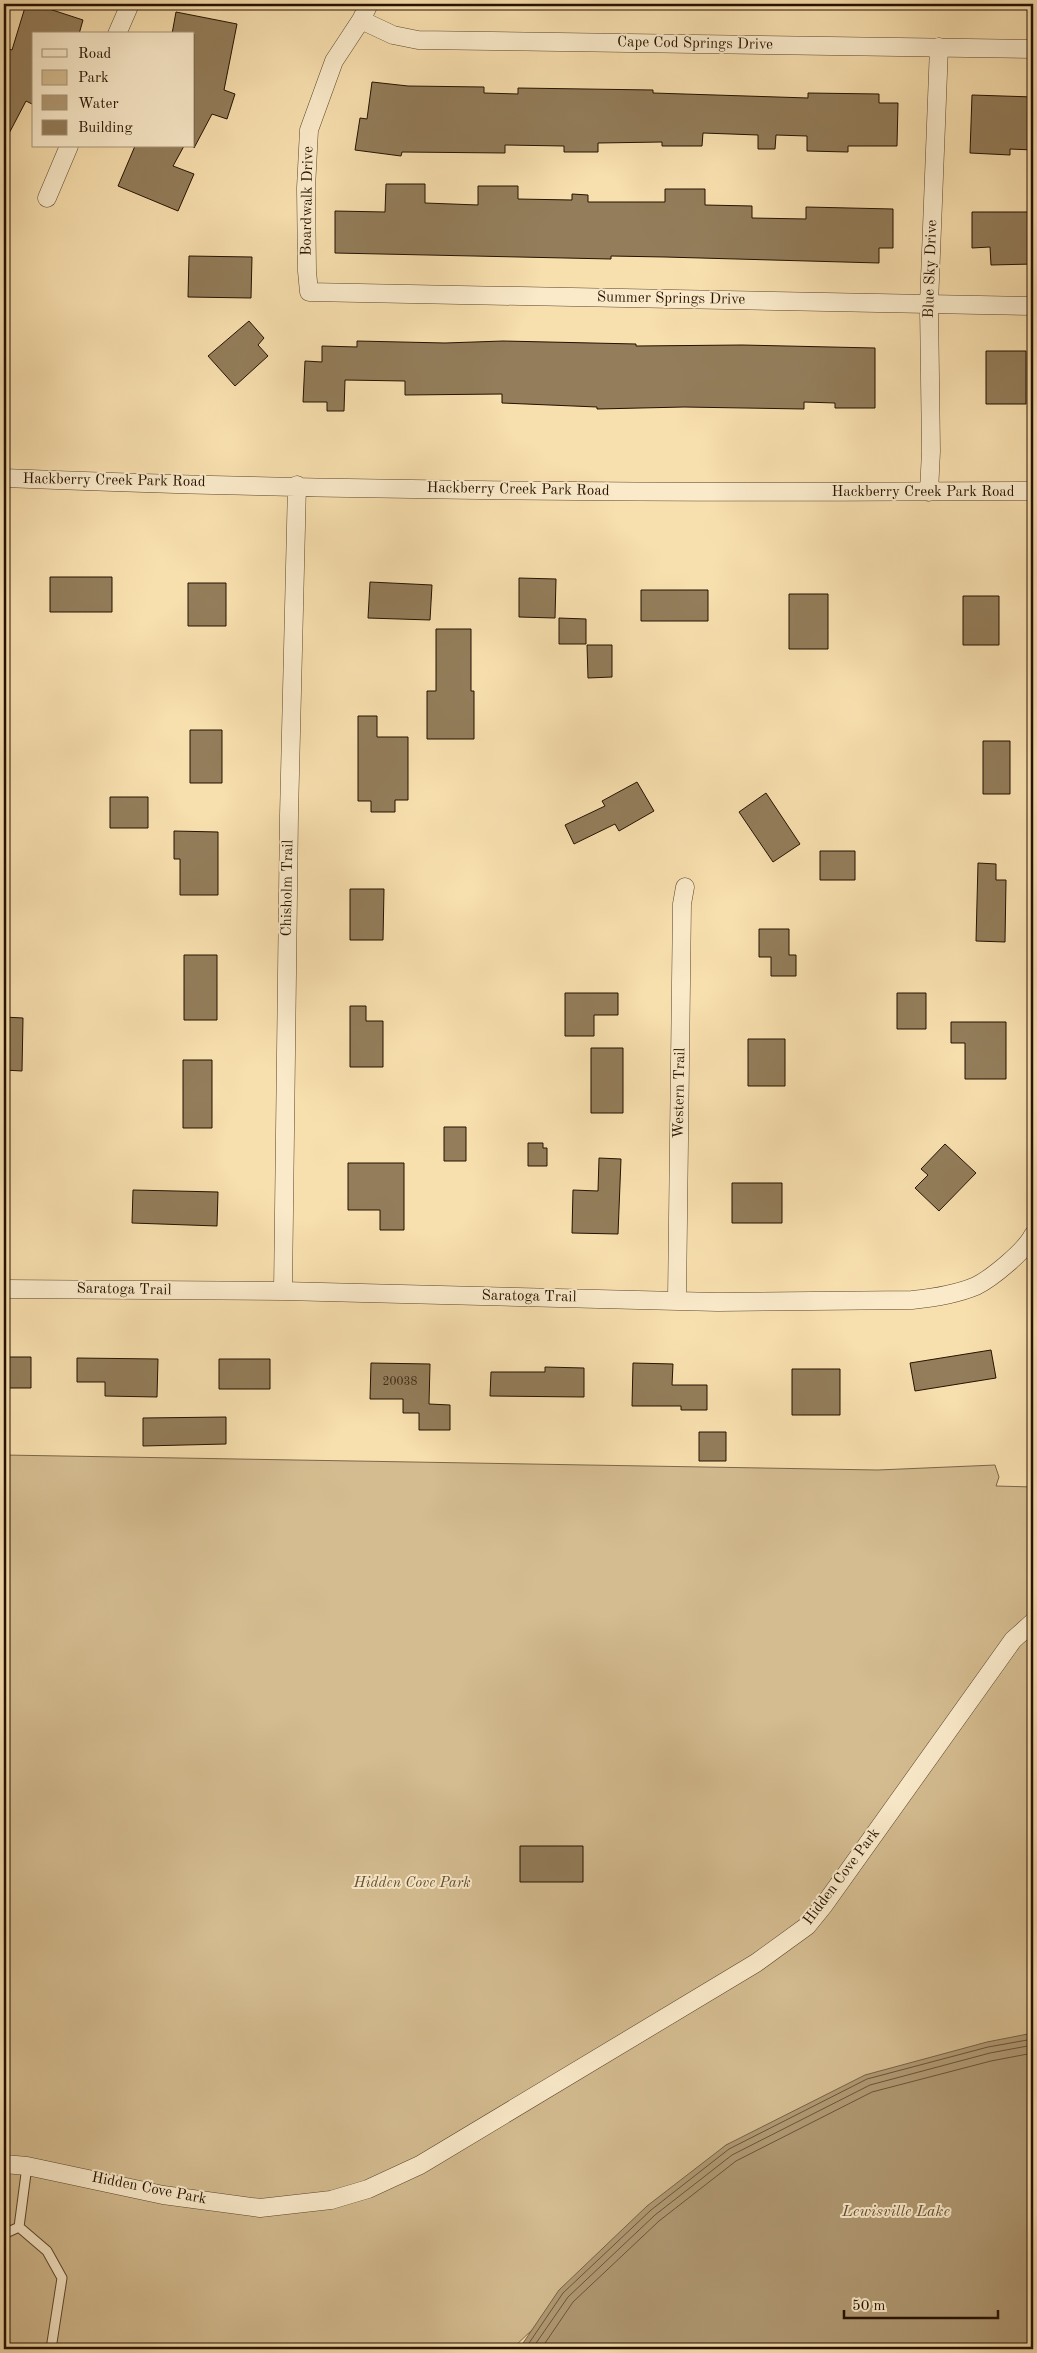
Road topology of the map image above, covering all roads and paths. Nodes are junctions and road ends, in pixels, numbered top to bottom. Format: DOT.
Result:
graph roads {
  1 [pos="130,4"];
  2 [pos="369,4"];
  3 [pos="361,20"];
  4 [pos="118,32"];
  5 [pos="938,47"];
  6 [pos="1033,49"];
  7 [pos="68,148"];
  8 [pos="47,198"];
  9 [pos="310,292"];
  10 [pos="929,305"];
  11 [pos="1033,306"];
  12 [pos="4,478"];
  13 [pos="297,485"];
  14 [pos="1033,491"];
  15 [pos="929,492"];
  16 [pos="685,887"];
  17 [pos="1033,1235"];
  18 [pos="4,1289"];
  19 [pos="283,1292"];
  20 [pos="677,1299"];
  21 [pos="1033,1622"];
  22 [pos="4,2164"];
  23 [pos="27,2166"];
  24 [pos="19,2226"];
  25 [pos="4,2234"];
  26 [pos="51,2349"];
  1 -- 4 [label="street"];
  2 -- 3 [label="street, Boardwalk Drive"];
  3 -- 5 [label="street, Cape Cod Springs Drive"];
  3 -- 9 [label="street, Boardwalk Drive"];
  5 -- 6 [label="street, Cape Cod Springs Drive"];
  5 -- 10 [label="street, Blue Sky Drive"];
  7 -- 8 [label="street"];
  9 -- 10 [label="street, Summer Springs Drive"];
  10 -- 11 [label="street, Summer Springs Drive"];
  10 -- 15 [label="street, Blue Sky Drive"];
  12 -- 13 [label="street, Hackberry Creek Park Road"];
  13 -- 15 [label="street, Hackberry Creek Park Road"];
  13 -- 19 [label="street, Chisholm Trail"];
  14 -- 15 [label="street, Hackberry Creek Park Road"];
  16 -- 20 [label="street, Western Trail"];
  17 -- 20 [label="street, Saratoga Trail"];
  18 -- 19 [label="street, Saratoga Trail"];
  19 -- 20 [label="street, Saratoga Trail"];
  21 -- 23 [label="street, Hidden Cove Park"];
  22 -- 23 [label="street, Hidden Cove Park"];
  23 -- 24 [label="lane"];
  24 -- 25 [label="lane"];
  24 -- 26 [label="lane"];
}
